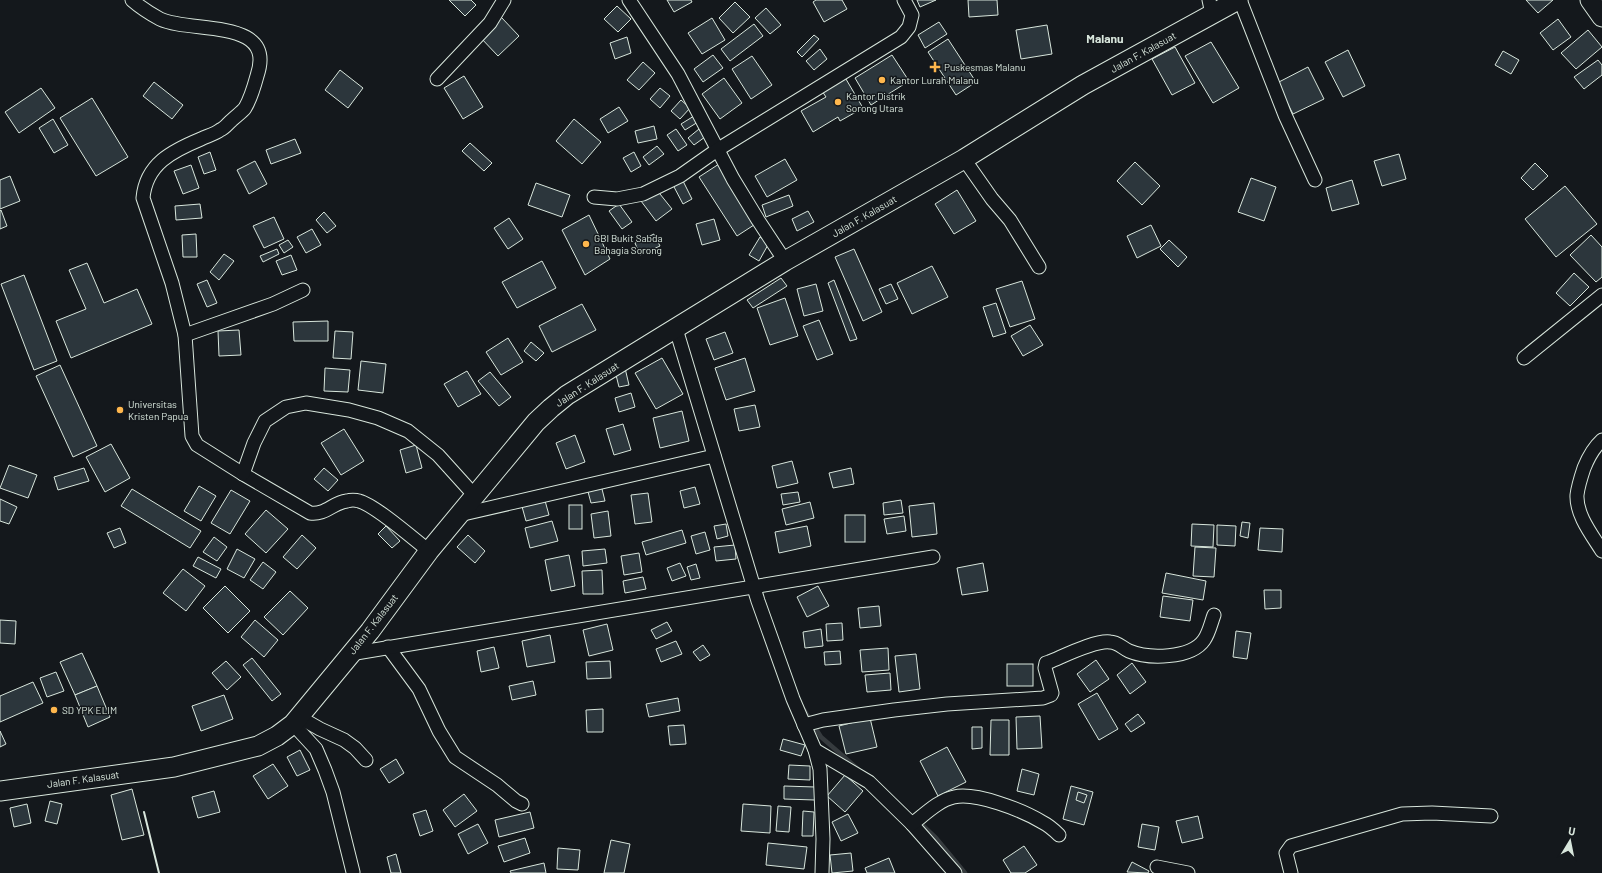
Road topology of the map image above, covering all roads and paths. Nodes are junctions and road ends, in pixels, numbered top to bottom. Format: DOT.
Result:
graph roads {
  1 [pos="132,0"];
  2 [pos="504,0"];
  3 [pos="629,0"];
  4 [pos="904,0"];
  5 [pos="1239,0"];
  6 [pos="1590,0"];
  7 [pos="1211,7"];
  8 [pos="1602,17"];
  9 [pos="437,79"];
  10 [pos="717,150"];
  11 [pos="964,159"];
  12 [pos="1315,180"];
  13 [pos="594,197"];
  14 [pos="785,261"];
  15 [pos="1039,267"];
  16 [pos="303,290"];
  17 [pos="1602,295"];
  18 [pos="676,330"];
  19 [pos="185,335"];
  20 [pos="1524,358"];
  21 [pos="1602,440"];
  22 [pos="714,456"];
  23 [pos="243,474"];
  24 [pos="475,496"];
  25 [pos="459,515"];
  26 [pos="430,551"];
  27 [pos="1602,551"];
  28 [pos="934,558"];
  29 [pos="754,587"];
  30 [pos="1214,615"];
  31 [pos="388,647"];
  32 [pos="350,654"];
  33 [pos="296,721"];
  34 [pos="807,724"];
  35 [pos="814,750"];
  36 [pos="366,760"];
  37 [pos="0,791"];
  38 [pos="522,804"];
  39 [pos="1491,816"];
  40 [pos="916,821"];
  41 [pos="1059,834"];
  42 [pos="1157,867"];
  43 [pos="353,872"];
  44 [pos="822,873"];
  45 [pos="955,873"];
  46 [pos="1188,873"];
  47 [pos="1291,873"];
  1 -- 19 [label="street"];
  2 -- 9 [label="street"];
  3 -- 10 [label="street"];
  4 -- 10 [label="street"];
  5 -- 7 [label="street, Jalan F. Kalasuat"];
  5 -- 12 [label="street"];
  6 -- 8 [label="street"];
  7 -- 11 [label="street, Jalan F. Kalasuat"];
  10 -- 13 [label="street"];
  10 -- 14 [label="street"];
  11 -- 14 [label="street, Jalan F. Kalasuat"];
  11 -- 15 [label="street"];
  14 -- 18 [label="street, Jalan F. Kalasuat"];
  16 -- 19 [label="street"];
  17 -- 20 [label="street"];
  18 -- 22 [label="street"];
  18 -- 24 [label="street, Jalan F. Kalasuat"];
  19 -- 23 [label="street"];
  21 -- 27 [label="street"];
  22 -- 25 [label="street"];
  22 -- 29 [label="street"];
  23 -- 24 [label="street"];
  23 -- 26 [label="street"];
  24 -- 25 [label="street, Jalan F. Kalasuat"];
  25 -- 26 [label="street, Jalan F. Kalasuat"];
  26 -- 32 [label="street, Jalan F. Kalasuat"];
  28 -- 29 [label="street"];
  29 -- 31 [label="street"];
  29 -- 34 [label="street"];
  30 -- 34 [label="street"];
  31 -- 32 [label="street"];
  31 -- 38 [label="street"];
  32 -- 33 [label="street, Jalan F. Kalasuat"];
  33 -- 36 [label="street"];
  33 -- 37 [label="street, Jalan F. Kalasuat"];
  33 -- 43 [label="street"];
  34 -- 35 [label="street"];
  35 -- 40 [label="street"];
  35 -- 44 [label="street"];
  39 -- 47 [label="street"];
  40 -- 41 [label="street"];
  40 -- 45 [label="street"];
  42 -- 46 [label="street"];
}
